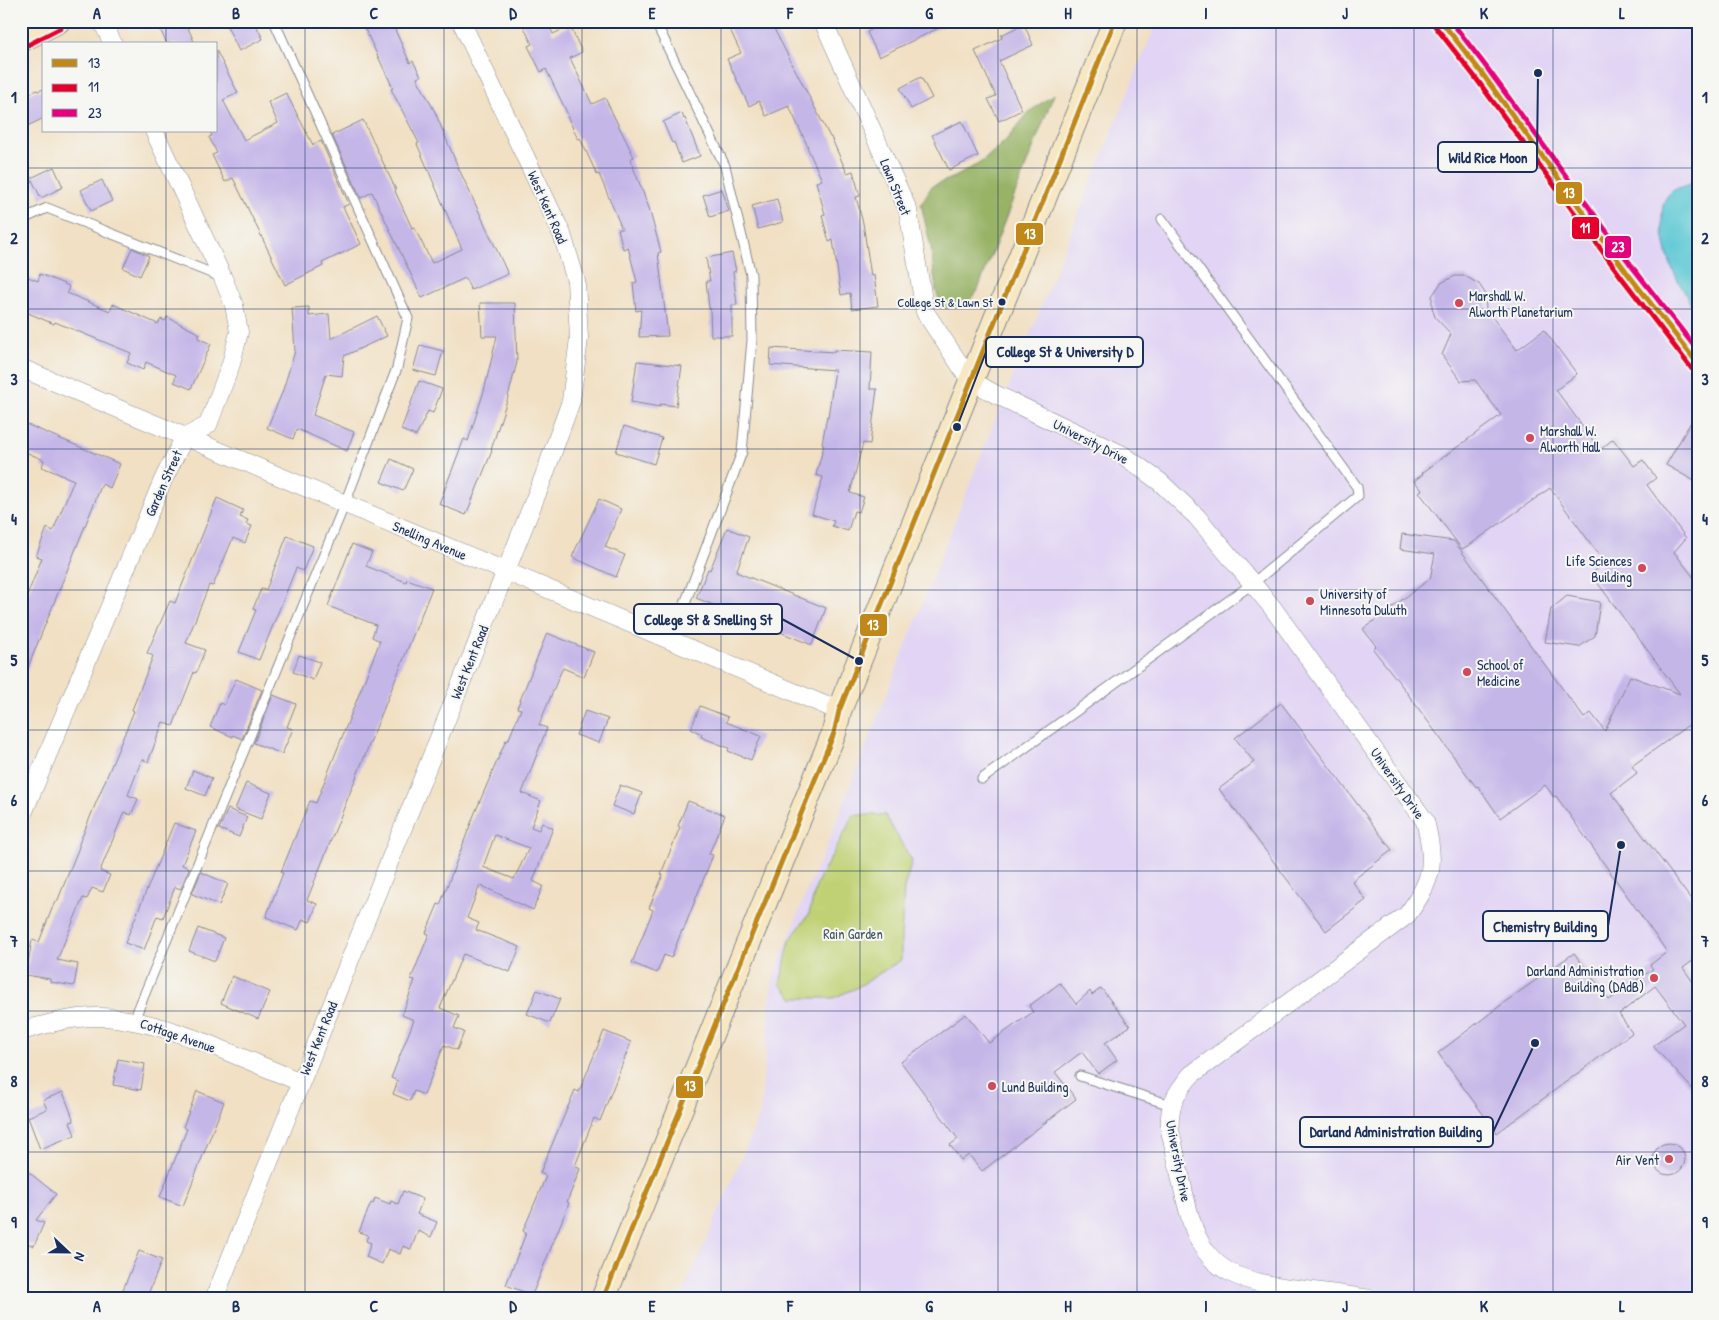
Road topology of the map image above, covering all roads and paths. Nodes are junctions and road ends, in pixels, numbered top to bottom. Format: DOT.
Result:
graph roads {
  1 [pos="58,21"];
  2 [pos="102,21"];
  3 [pos="274,21"];
  4 [pos="461,21"];
  5 [pos="655,21"];
  6 [pos="823,21"];
  7 [pos="1115,21"];
  8 [pos="1441,21"];
  9 [pos="21,40"];
  10 [pos="112,42"];
  11 [pos="154,132"];
  12 [pos="1162,218"];
  13 [pos="21,220"];
  14 [pos="223,278"];
  15 [pos="1698,364"];
  16 [pos="21,368"];
  17 [pos="970,380"];
  18 [pos="184,438"];
  19 [pos="345,503"];
  20 [pos="505,572"];
  21 [pos="1252,584"];
  22 [pos="671,641"];
  23 [pos="839,711"];
  24 [pos="982,779"];
  25 [pos="21,818"];
  26 [pos="134,1020"];
  27 [pos="21,1030"];
  28 [pos="1080,1076"];
  29 [pos="300,1082"];
  30 [pos="1172,1105"];
  31 [pos="214,1299"];
  32 [pos="603,1299"];
  33 [pos="1370,1299"];
  1 -- 9 [label="street"];
  2 -- 10 [label="street"];
  3 -- 19 [label="lane"];
  4 -- 20 [label="street, West Kent Road"];
  5 -- 22 [label="lane"];
  6 -- 17 [label="street, Lawn Street"];
  7 -- 17 [label="street"];
  8 -- 15 [label="street"];
  11 -- 14 [label="street, Garden Street"];
  12 -- 21 [label="lane"];
  13 -- 14 [label="lane"];
  14 -- 18 [label="street, Garden Street"];
  16 -- 18 [label="street, Snelling Avenue"];
  17 -- 21 [label="street, University Drive"];
  17 -- 23 [label="street"];
  18 -- 19 [label="street, Snelling Avenue"];
  18 -- 25 [label="street, Garden Street"];
  19 -- 20 [label="street, Snelling Avenue"];
  19 -- 26 [label="lane"];
  20 -- 22 [label="street, Snelling Avenue"];
  20 -- 29 [label="street, West Kent Road"];
  21 -- 24 [label="lane"];
  21 -- 30 [label="street, University Drive"];
  22 -- 23 [label="street, Snelling Avenue"];
  23 -- 32 [label="street"];
  26 -- 27 [label="street, Cottage Avenue"];
  26 -- 29 [label="street, Cottage Avenue"];
  28 -- 30 [label="lane"];
  29 -- 31 [label="street, West Kent Road"];
  30 -- 33 [label="street, University Drive"];
}
